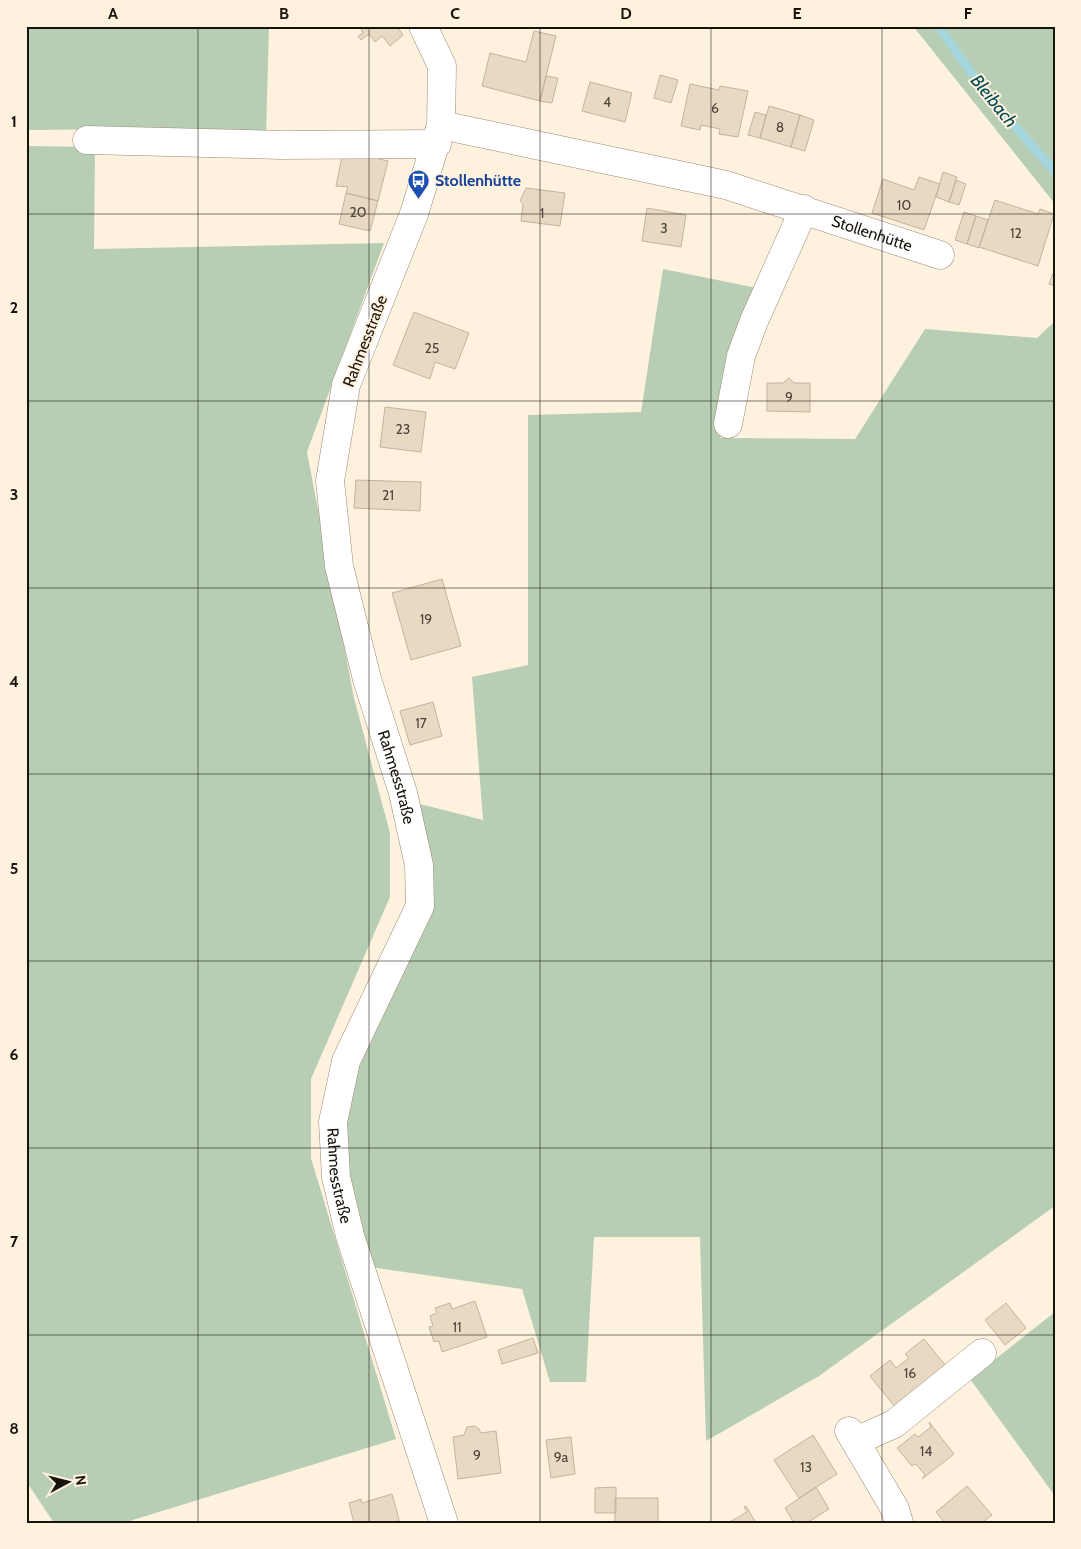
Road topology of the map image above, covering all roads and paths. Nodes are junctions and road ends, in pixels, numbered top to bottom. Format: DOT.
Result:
graph roads {
  1 [pos="423,26"];
  2 [pos="439,135"];
  3 [pos="87,140"];
  4 [pos="804,209"];
  5 [pos="940,255"];
  6 [pos="728,424"];
  7 [pos="982,1354"];
  8 [pos="444,1523"];
  9 [pos="899,1523"];
  1 -- 2 [label="street, Rahmesstraße"];
  2 -- 3 [label="street, Stollenhütte"];
  2 -- 4 [label="street, Stollenhütte"];
  2 -- 8 [label="street, Rahmesstraße"];
  4 -- 5 [label="street, Stollenhütte"];
  4 -- 6 [label="street"];
  7 -- 9 [label="street"];
}
